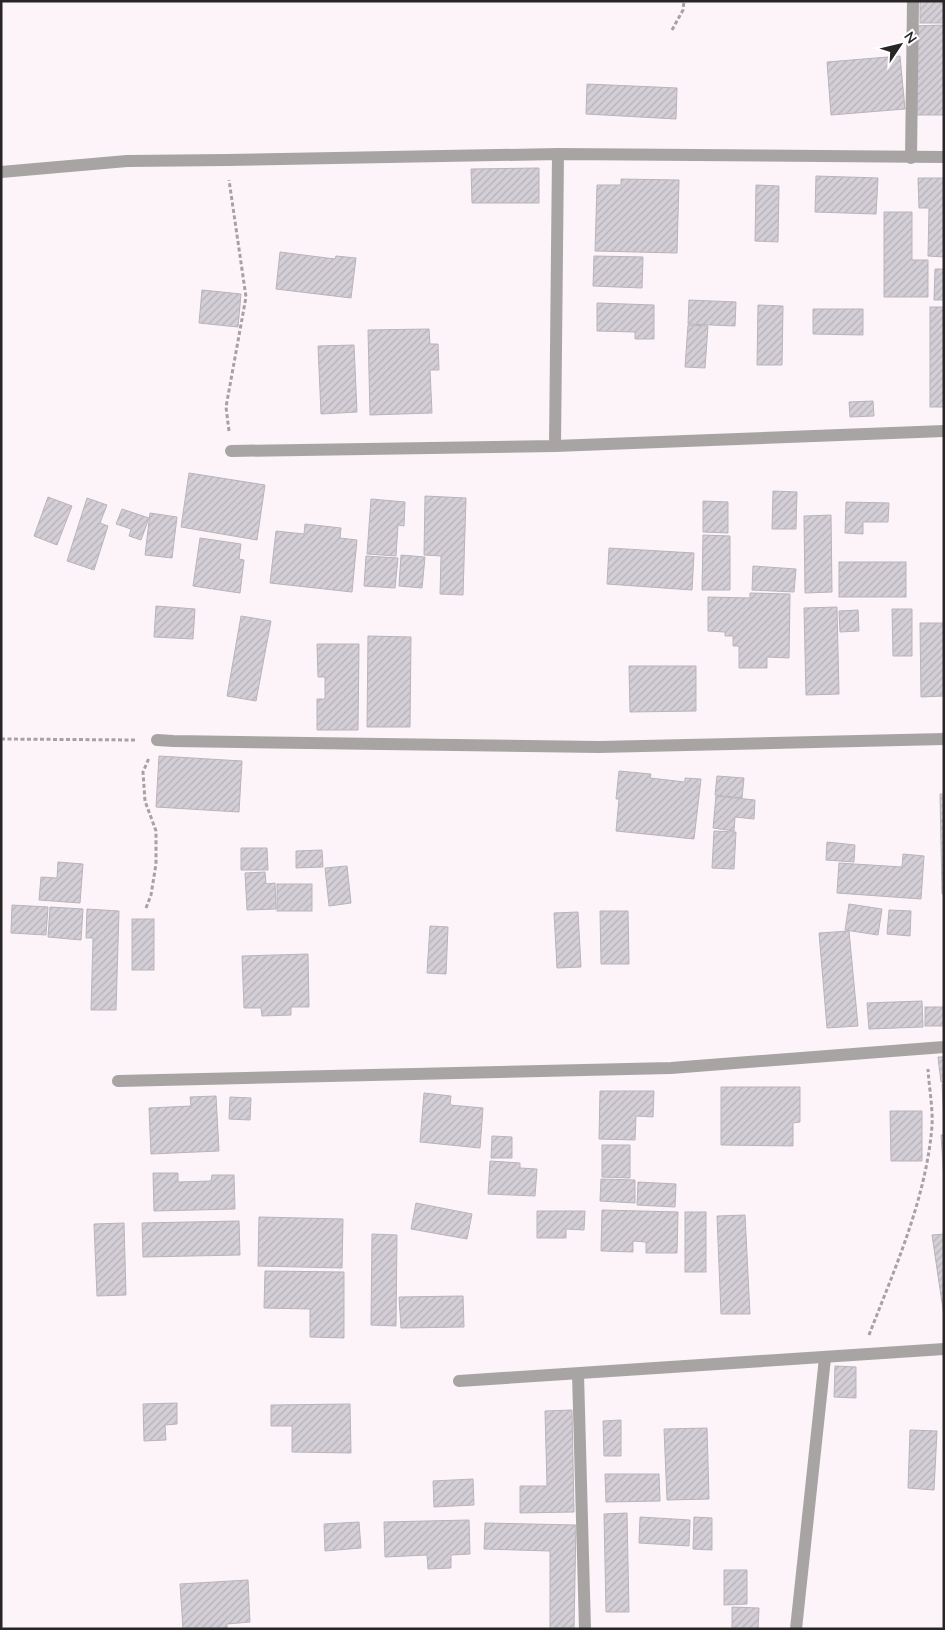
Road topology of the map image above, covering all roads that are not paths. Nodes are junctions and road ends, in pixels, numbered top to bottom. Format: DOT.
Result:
graph roads {
  1 [pos="913,1"];
  2 [pos="558,154"];
  3 [pos="944,157"];
  4 [pos="910,158"];
  5 [pos="1,172"];
  6 [pos="944,431"];
  7 [pos="555,446"];
  8 [pos="232,451"];
  9 [pos="944,739"];
  10 [pos="158,740"];
  11 [pos="944,1047"];
  12 [pos="118,1081"];
  13 [pos="944,1349"];
  14 [pos="825,1358"];
  15 [pos="578,1374"];
  16 [pos="459,1381"];
  17 [pos="585,1629"];
  18 [pos="796,1629"];
  1 -- 4 [label="street"];
  2 -- 4 [label="street"];
  2 -- 5 [label="street"];
  2 -- 7 [label="street"];
  3 -- 4 [label="street"];
  6 -- 7 [label="street"];
  7 -- 8 [label="street"];
  9 -- 10 [label="street"];
  11 -- 12 [label="street"];
  13 -- 14 [label="street"];
  14 -- 15 [label="street"];
  14 -- 18 [label="street"];
  15 -- 16 [label="street"];
  15 -- 17 [label="street"];
}
